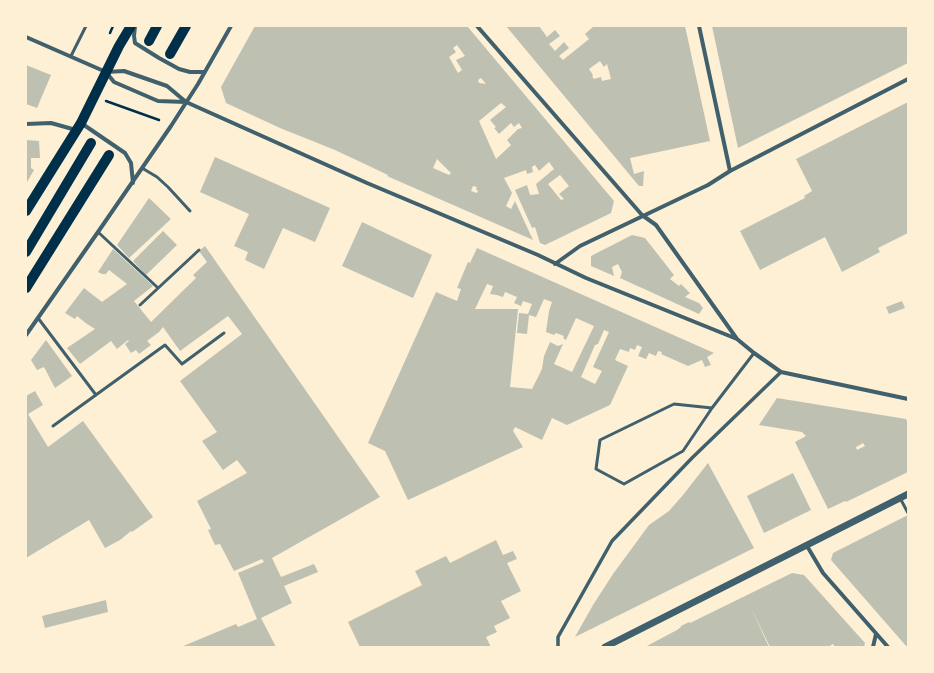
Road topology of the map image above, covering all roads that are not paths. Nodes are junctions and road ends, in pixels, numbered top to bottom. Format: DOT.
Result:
graph roads {
  1 [pos="86,26"];
  2 [pos="131,26"];
  3 [pos="135,26"];
  4 [pos="157,26"];
  5 [pos="186,26"];
  6 [pos="231,26"];
  7 [pos="477,26"];
  8 [pos="699,26"];
  9 [pos="26,37"];
  10 [pos="149,41"];
  11 [pos="170,54"];
  12 [pos="71,56"];
  13 [pos="106,72"];
  14 [pos="204,72"];
  15 [pos="908,79"];
  16 [pos="186,102"];
  17 [pos="26,124"];
  18 [pos="81,127"];
  19 [pos="91,143"];
  20 [pos="110,155"];
  21 [pos="142,168"];
  22 [pos="730,171"];
  23 [pos="132,183"];
  24 [pos="26,211"];
  25 [pos="190,211"];
  26 [pos="642,215"];
  27 [pos="98,232"];
  28 [pos="199,250"];
  29 [pos="26,252"];
  30 [pos="555,264"];
  31 [pos="157,287"];
  32 [pos="26,288"];
  33 [pos="140,305"];
  34 [pos="38,318"];
  35 [pos="224,333"];
  36 [pos="26,334"];
  37 [pos="738,339"];
  38 [pos="754,353"];
  39 [pos="781,372"];
  40 [pos="96,395"];
  41 [pos="908,399"];
  42 [pos="712,408"];
  43 [pos="53,426"];
  44 [pos="908,494"];
  45 [pos="900,498"];
  46 [pos="908,513"];
  47 [pos="807,546"];
  48 [pos="876,634"];
  49 [pos="558,647"];
  50 [pos="605,647"];
  51 [pos="873,647"];
  52 [pos="888,647"];
  1 -- 12 [label="lane"];
  2 -- 13 [label="main road"];
  3 -- 14 [label="street"];
  4 -- 10 [label="main road"];
  5 -- 11 [label="main road"];
  6 -- 14 [label="street"];
  7 -- 26 [label="street"];
  8 -- 22 [label="street"];
  9 -- 12 [label="street"];
  12 -- 13 [label="street"];
  13 -- 16 [label="street"];
  13 -- 16 [label="street"];
  13 -- 18 [label="main road"];
  14 -- 16 [label="street"];
  15 -- 22 [label="street"];
  16 -- 21 [label="street"];
  16 -- 30 [label="street"];
  17 -- 18 [label="street"];
  18 -- 23 [label="street"];
  18 -- 24 [label="main road"];
  19 -- 29 [label="main road"];
  20 -- 32 [label="main road"];
  21 -- 23 [label="street"];
  21 -- 25 [label="lane"];
  22 -- 26 [label="street"];
  23 -- 27 [label="street"];
  26 -- 30 [label="street"];
  26 -- 37 [label="street"];
  27 -- 31 [label="lane"];
  27 -- 34 [label="street"];
  28 -- 31 [label="lane"];
  30 -- 37 [label="street"];
  31 -- 33 [label="lane"];
  34 -- 36 [label="street"];
  34 -- 40 [label="lane"];
  35 -- 40 [label="lane"];
  37 -- 38 [label="street"];
  38 -- 39 [label="street"];
  38 -- 42 [label="lane"];
  39 -- 41 [label="street"];
  39 -- 49 [label="street"];
  40 -- 43 [label="lane"];
  42 -- 42 [label="lane"];
  44 -- 45 [label="street"];
  45 -- 46 [label="lane"];
  45 -- 47 [label="street"];
  47 -- 48 [label="street"];
  47 -- 50 [label="street"];
  48 -- 51 [label="street"];
  48 -- 52 [label="street"];
}
